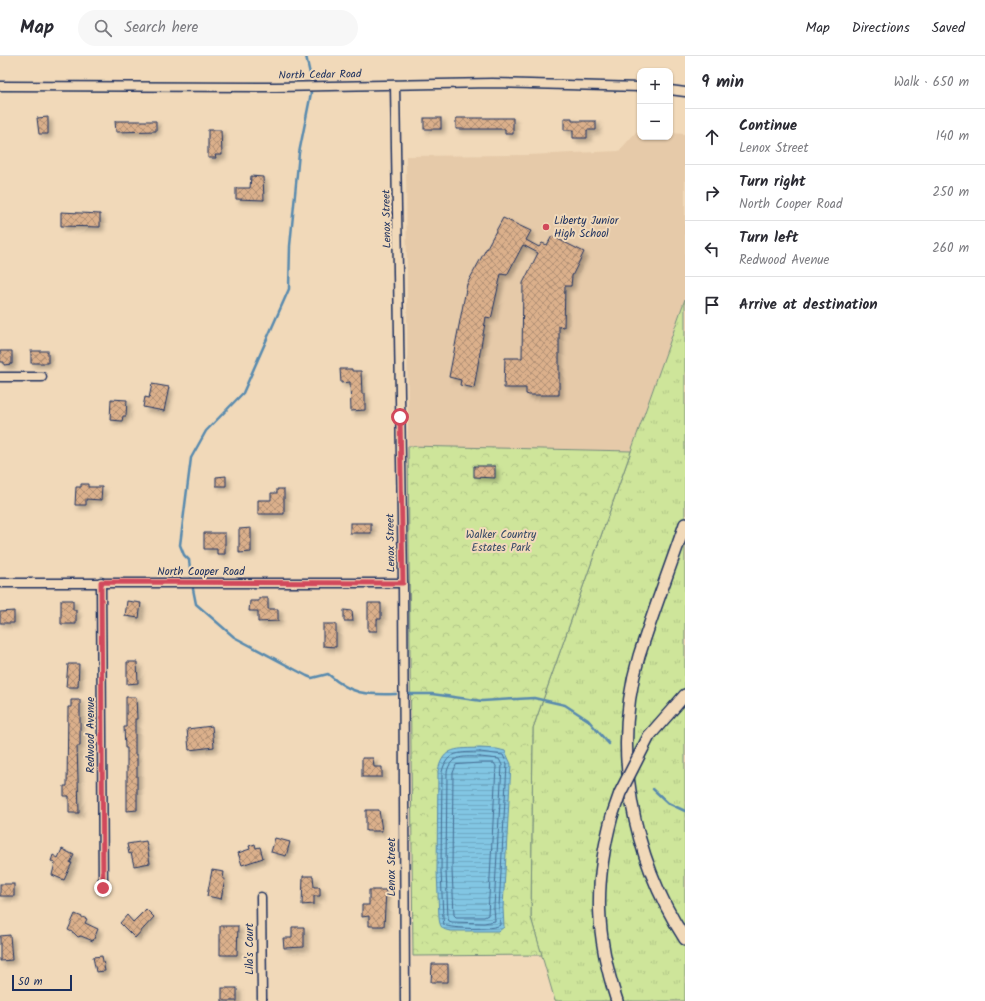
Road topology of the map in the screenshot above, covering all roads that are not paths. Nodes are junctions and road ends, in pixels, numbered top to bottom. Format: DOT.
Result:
graph roads {
  1 [pos="395,85"];
  2 [pos="0,86"];
  3 [pos="637,87"];
  4 [pos="673,90"];
  5 [pos="685,92"];
  6 [pos="0,377"];
  7 [pos="42,377"];
  8 [pos="685,524"];
  9 [pos="101,582"];
  10 [pos="0,583"];
  11 [pos="403,583"];
  12 [pos="685,695"];
  13 [pos="103,888"];
  14 [pos="261,897"];
  15 [pos="685,939"];
  16 [pos="262,1001"];
  17 [pos="405,1001"];
  18 [pos="617,1001"];
  1 -- 2 [label="street, North Cedar Road"];
  1 -- 3 [label="street, North Cedar Road"];
  1 -- 11 [label="street, Lenox Street"];
  4 -- 5 [label="street"];
  6 -- 7 [label="street"];
  8 -- 15 [label="highway"];
  9 -- 10 [label="street, North Cooper Road"];
  9 -- 11 [label="street, North Cooper Road"];
  9 -- 13 [label="street, Redwood Avenue"];
  11 -- 17 [label="street, Lenox Street"];
  12 -- 18 [label="highway, bridge"];
  14 -- 16 [label="street, Lila's Court"];
}
